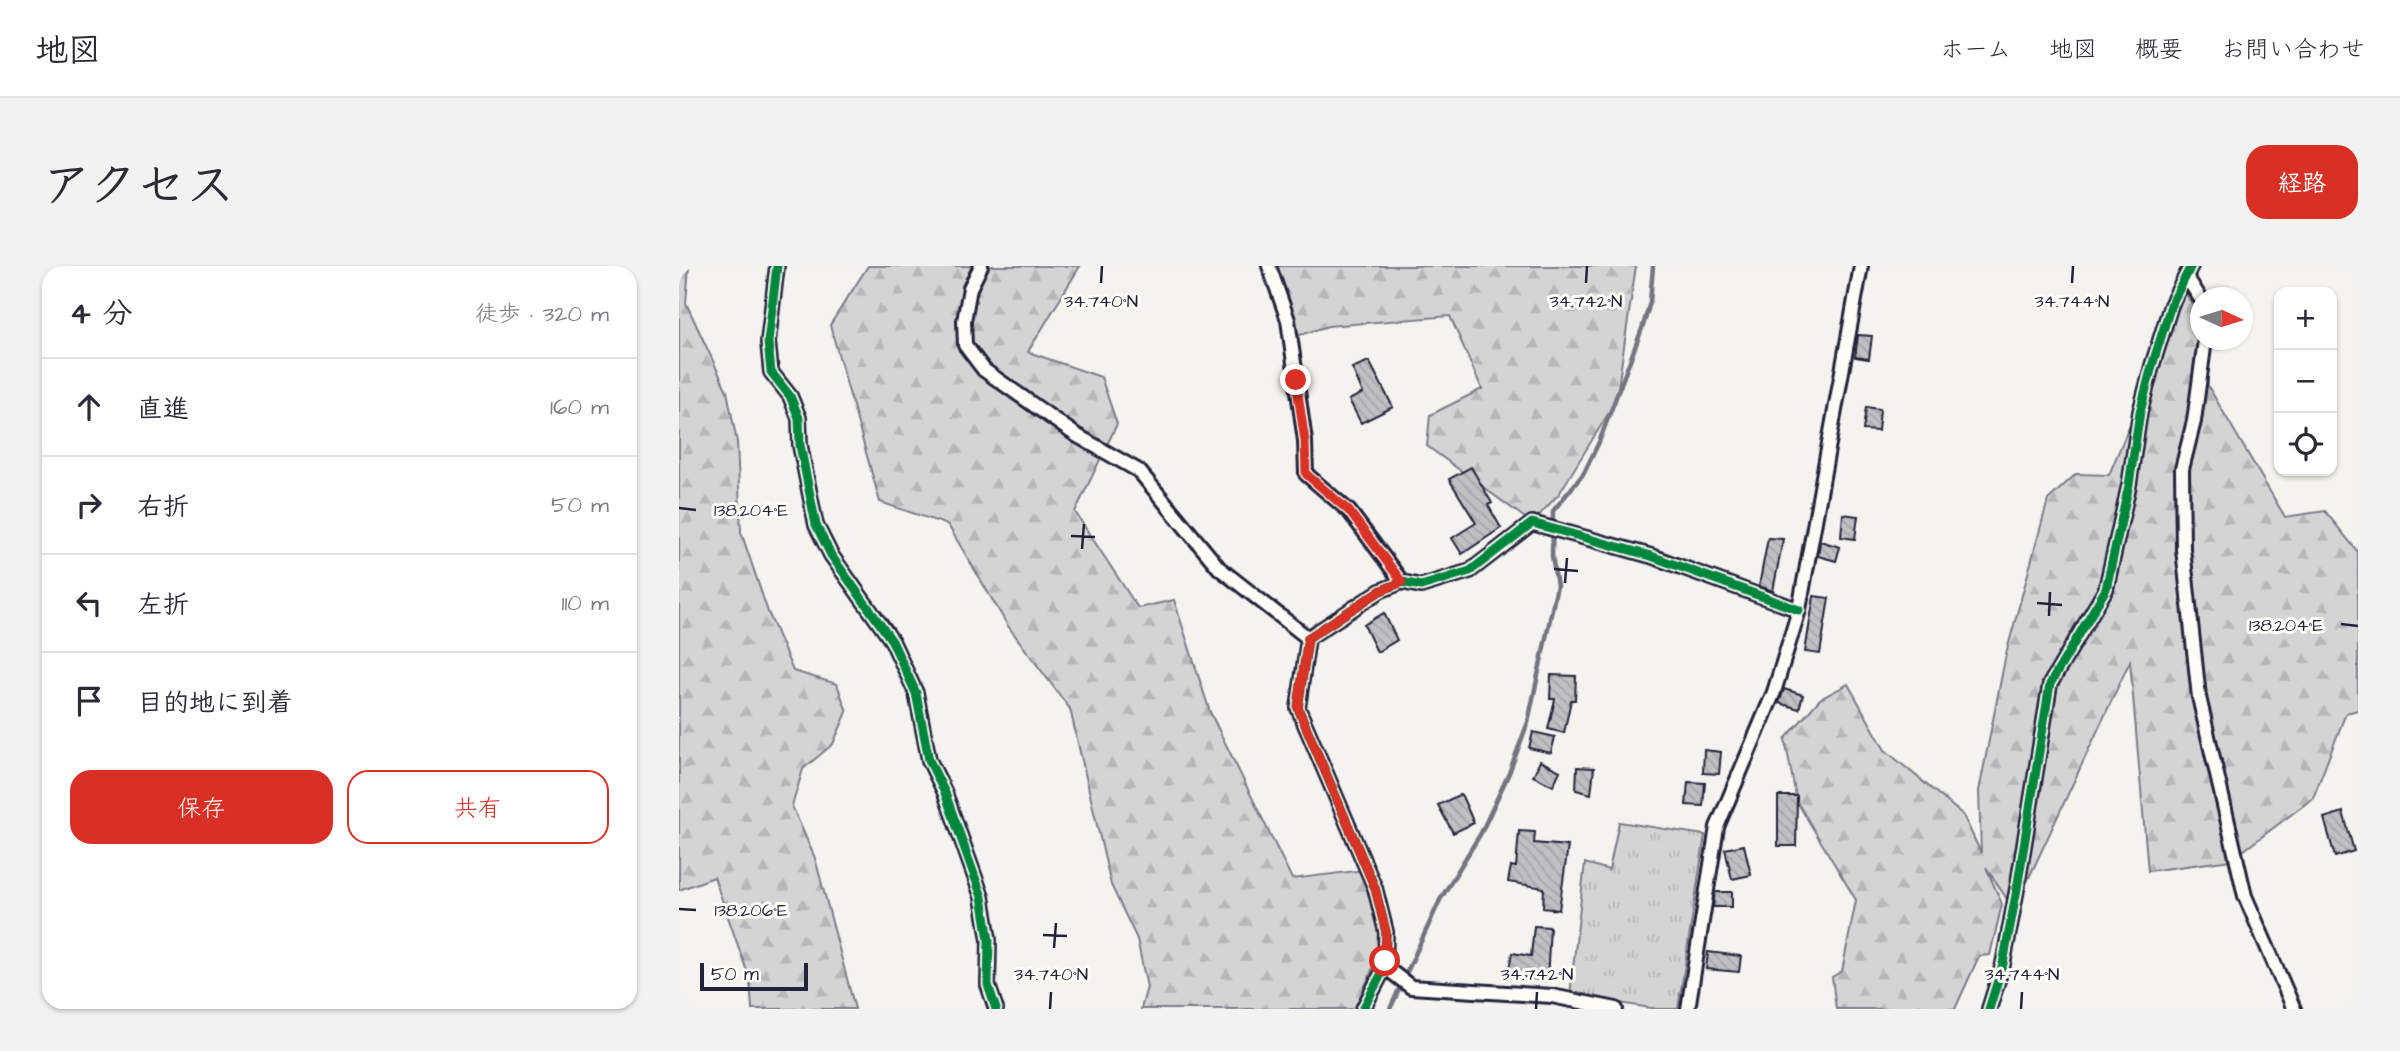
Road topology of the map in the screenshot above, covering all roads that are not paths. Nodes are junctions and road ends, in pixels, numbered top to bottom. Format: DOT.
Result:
graph roads {
  1 [pos="777,266"];
  2 [pos="981,266"];
  3 [pos="1269,266"];
  4 [pos="1861,266"];
  5 [pos="2189,271"];
  6 [pos="2204,350"];
  7 [pos="1402,582"];
  8 [pos="1799,610"];
  9 [pos="1308,638"];
  10 [pos="1390,971"];
  11 [pos="996,1009"];
  12 [pos="1363,1009"];
  13 [pos="1616,1009"];
  14 [pos="1688,1009"];
  15 [pos="1989,1009"];
  16 [pos="2294,1009"];
  1 -- 11 [label="street"];
  2 -- 9 [label="street"];
  3 -- 7 [label="street"];
  4 -- 8 [label="street"];
  5 -- 15 [label="street"];
  6 -- 16 [label="street"];
  7 -- 8 [label="street"];
  7 -- 9 [label="street"];
  8 -- 14 [label="street"];
  9 -- 10 [label="street"];
  10 -- 12 [label="street"];
  10 -- 13 [label="street"];
}
